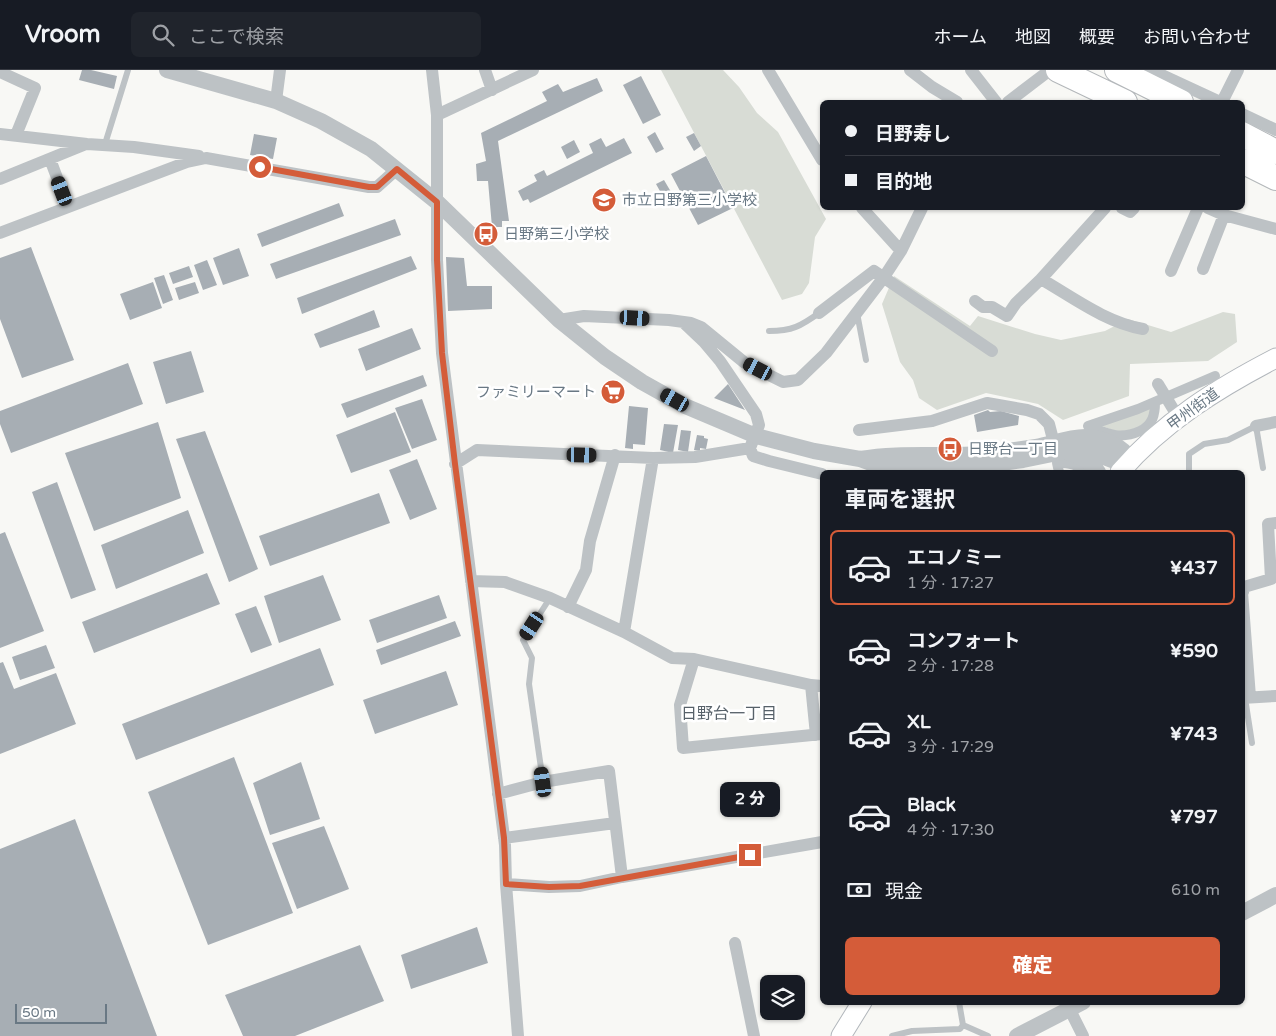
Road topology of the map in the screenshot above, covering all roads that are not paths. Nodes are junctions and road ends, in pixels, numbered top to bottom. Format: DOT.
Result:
graph roads {
  1 [pos="128,70"];
  2 [pos="167,70"];
  3 [pos="280,70"];
  4 [pos="432,70"];
  5 [pos="485,70"];
  6 [pos="533,70"];
  7 [pos="768,70"];
  8 [pos="910,70"];
  9 [pos="971,70"];
  10 [pos="1050,70"];
  11 [pos="1058,70"];
  12 [pos="1117,70"];
  13 [pos="1151,70"];
  14 [pos="1238,70"];
  15 [pos="0,72"];
  16 [pos="492,90"];
  17 [pos="953,100"];
  18 [pos="994,100"];
  19 [pos="1011,100"];
  20 [pos="1121,100"];
  21 [pos="1177,100"];
  22 [pos="1217,100"];
  23 [pos="1222,100"];
  24 [pos="276,101"];
  25 [pos="437,115"];
  26 [pos="1245,115"];
  27 [pos="1276,130"];
  28 [pos="0,134"];
  29 [pos="16,135"];
  30 [pos="1245,136"];
  31 [pos="87,144"];
  32 [pos="105,144"];
  33 [pos="1276,152"];
  34 [pos="820,157"];
  35 [pos="206,158"];
  36 [pos="50,159"];
  37 [pos="1245,162"];
  38 [pos="397,169"];
  39 [pos="1276,178"];
  40 [pos="0,179"];
  41 [pos="437,202"];
  42 [pos="68,207"];
  43 [pos="864,210"];
  44 [pos="921,210"];
  45 [pos="1102,210"];
  46 [pos="1197,210"];
  47 [pos="1213,210"];
  48 [pos="1224,214"];
  49 [pos="1276,229"];
  50 [pos="0,233"];
  51 [pos="901,251"];
  52 [pos="1203,270"];
  53 [pos="1171,271"];
  54 [pos="884,277"];
  55 [pos="1041,279"];
  56 [pos="975,301"];
  57 [pos="819,312"];
  58 [pos="856,312"];
  59 [pos="559,320"];
  60 [pos="681,321"];
  61 [pos="1143,329"];
  62 [pos="769,331"];
  63 [pos="992,351"];
  64 [pos="1276,358"];
  65 [pos="866,360"];
  66 [pos="1215,376"];
  67 [pos="1158,384"];
  68 [pos="1161,399"];
  69 [pos="1178,417"];
  70 [pos="1276,422"];
  71 [pos="1256,426"];
  72 [pos="859,430"];
  73 [pos="753,442"];
  74 [pos="1055,448"];
  75 [pos="615,456"];
  76 [pos="653,458"];
  77 [pos="455,464"];
  78 [pos="1125,466"];
  79 [pos="1263,468"];
  80 [pos="1059,470"];
  81 [pos="1085,470"];
  82 [pos="1096,470"];
  83 [pos="1189,470"];
  84 [pos="820,473"];
  85 [pos="1276,522"];
  86 [pos="471,581"];
  87 [pos="1245,587"];
  88 [pos="550,598"];
  89 [pos="568,607"];
  90 [pos="624,632"];
  91 [pos="694,659"];
  92 [pos="1245,663"];
  93 [pos="817,686"];
  94 [pos="1276,696"];
  95 [pos="1246,698"];
  96 [pos="819,735"];
  97 [pos="1252,743"];
  98 [pos="543,782"];
  99 [pos="498,794"];
  100 [pos="614,823"];
  101 [pos="504,838"];
  102 [pos="820,842"];
  103 [pos="622,877"];
  104 [pos="506,884"];
  105 [pos="1276,895"];
  106 [pos="1245,911"];
  107 [pos="735,942"];
  108 [pos="860,1005"];
  109 [pos="960,1005"];
  110 [pos="1068,1009"];
  111 [pos="963,1025"];
  112 [pos="518,1036"];
  113 [pos="754,1036"];
  114 [pos="841,1036"];
  115 [pos="892,1036"];
  116 [pos="988,1036"];
  117 [pos="1017,1036"];
  118 [pos="1083,1036"];
  1 -- 32 [label="lane"];
  2 -- 24 [label="street"];
  3 -- 24 [label="street"];
  4 -- 25 [label="street"];
  5 -- 16 [label="street"];
  6 -- 16 [label="street"];
  7 -- 34 [label="street"];
  8 -- 17 [label="street"];
  9 -- 18 [label="street"];
  10 -- 19 [label="street"];
  11 -- 20 [label="highway"];
  12 -- 21 [label="highway"];
  13 -- 22 [label="street"];
  14 -- 23 [label="street"];
  15 -- 29 [label="street"];
  16 -- 25 [label="street"];
  24 -- 38 [label="street"];
  25 -- 41 [label="street"];
  26 -- 27 [label="street"];
  28 -- 29 [label="street"];
  29 -- 31 [label="street"];
  30 -- 33 [label="highway"];
  31 -- 32 [label="street"];
  31 -- 36 [label="street"];
  32 -- 35 [label="street"];
  35 -- 38 [label="street"];
  35 -- 42 [label="street"];
  36 -- 40 [label="street"];
  36 -- 42 [label="street"];
  37 -- 39 [label="highway"];
  38 -- 41 [label="street"];
  41 -- 59 [label="street"];
  41 -- 77 [label="street"];
  42 -- 50 [label="street"];
  43 -- 51 [label="street"];
  44 -- 51 [label="street"];
  45 -- 55 [label="street"];
  46 -- 53 [label="street"];
  47 -- 48 [label="street"];
  48 -- 49 [label="street"];
  48 -- 52 [label="street"];
  51 -- 54 [label="street"];
  54 -- 57 [label="street"];
  54 -- 58 [label="street"];
  54 -- 63 [label="street"];
  55 -- 56 [label="street"];
  55 -- 61 [label="street"];
  57 -- 62 [label="lane"];
  58 -- 60 [label="street"];
  58 -- 65 [label="lane"];
  59 -- 60 [label="street"];
  59 -- 73 [label="street"];
  60 -- 73 [label="street"];
  64 -- 69 [label="main road, 甲州街道"];
  66 -- 68 [label="street"];
  67 -- 68 [label="street"];
  68 -- 68 [label="street"];
  68 -- 69 [label="street"];
  69 -- 78 [label="main road, 甲州街道"];
  70 -- 71 [label="street"];
  71 -- 79 [label="lane"];
  71 -- 83 [label="lane"];
  72 -- 74 [label="street"];
  73 -- 74 [label="street"];
  73 -- 76 [label="street"];
  73 -- 84 [label="street"];
  74 -- 78 [label="street"];
  74 -- 82 [label="street"];
  75 -- 76 [label="street"];
  75 -- 77 [label="street"];
  75 -- 89 [label="street"];
  76 -- 90 [label="street"];
  77 -- 86 [label="street"];
  80 -- 81 [label="street"];
  85 -- 87 [label="street"];
  86 -- 88 [label="street"];
  86 -- 99 [label="street"];
  88 -- 89 [label="street"];
  88 -- 98 [label="lane"];
  89 -- 90 [label="street"];
  90 -- 91 [label="street"];
  91 -- 93 [label="street"];
  91 -- 96 [label="street"];
  92 -- 95 [label="street"];
  93 -- 96 [label="street"];
  94 -- 95 [label="street"];
  95 -- 97 [label="lane"];
  98 -- 99 [label="street"];
  98 -- 100 [label="street"];
  99 -- 101 [label="street"];
  100 -- 101 [label="street"];
  100 -- 103 [label="street"];
  101 -- 104 [label="street"];
  102 -- 103 [label="street"];
  103 -- 104 [label="street"];
  104 -- 112 [label="street"];
  105 -- 106 [label="street"];
  107 -- 113 [label="street"];
  108 -- 114 [label="main road"];
  109 -- 111 [label="lane"];
  110 -- 117 [label="street"];
  110 -- 118 [label="street"];
  111 -- 115 [label="lane"];
  111 -- 116 [label="lane"];
}
